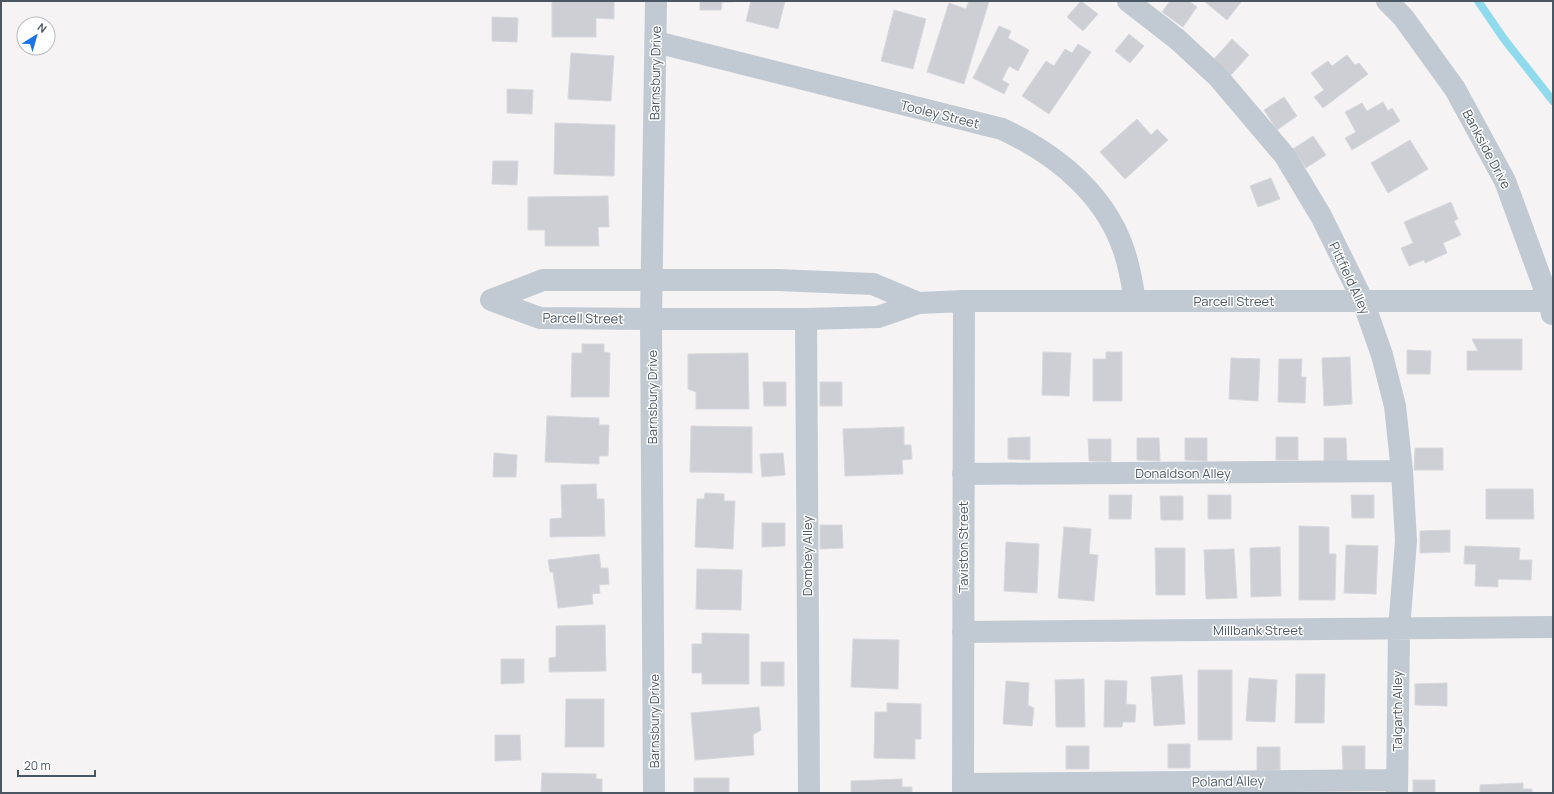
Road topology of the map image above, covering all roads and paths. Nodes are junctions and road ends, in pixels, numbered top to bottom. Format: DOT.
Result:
graph roads {
  1 [pos="656,1"];
  2 [pos="1128,1"];
  3 [pos="1387,1"];
  4 [pos="656,42"];
  5 [pos="652,280"];
  6 [pos="964,300"];
  7 [pos="1135,301"];
  8 [pos="1362,301"];
  9 [pos="918,303"];
  10 [pos="1551,308"];
  11 [pos="651,319"];
  12 [pos="806,319"];
  13 [pos="1402,471"];
  14 [pos="963,474"];
  15 [pos="1553,627"];
  16 [pos="1399,628"];
  17 [pos="963,632"];
  18 [pos="1397,786"];
  19 [pos="963,789"];
  20 [pos="654,793"];
  21 [pos="809,793"];
  1 -- 4 [label="street, Barnsbury Drive"];
  2 -- 8 [label="street, Pittfield Alley"];
  3 -- 10 [label="street, Bankside Drive"];
  4 -- 5 [label="street, Barnsbury Drive"];
  4 -- 7 [label="street, Tooley Street"];
  5 -- 9 [label="street, Parcell Street"];
  5 -- 11 [label="street, Barnsbury Drive"];
  5 -- 11 [label="street, Parcell Street"];
  6 -- 7 [label="street, Parcell Street"];
  6 -- 9 [label="street, Parcell Street"];
  6 -- 14 [label="street, Taviston Street"];
  7 -- 8 [label="street, Parcell Street"];
  8 -- 10 [label="street, Parcell Street"];
  8 -- 13 [label="street, Pittfield Alley"];
  9 -- 12 [label="street, Parcell Street"];
  11 -- 12 [label="street, Parcell Street"];
  11 -- 20 [label="street, Barnsbury Drive"];
  12 -- 21 [label="street, Dombey Alley"];
  13 -- 14 [label="street, Donaldson Alley"];
  13 -- 16 [label="street, Pittfield Alley"];
  14 -- 17 [label="street, Taviston Street"];
  15 -- 16 [label="street, Millbank Street"];
  16 -- 17 [label="street, Millbank Street"];
  16 -- 18 [label="street, Talgarth Alley"];
  17 -- 19 [label="street, Taviston Street"];
  18 -- 19 [label="street, Poland Alley"];
}
